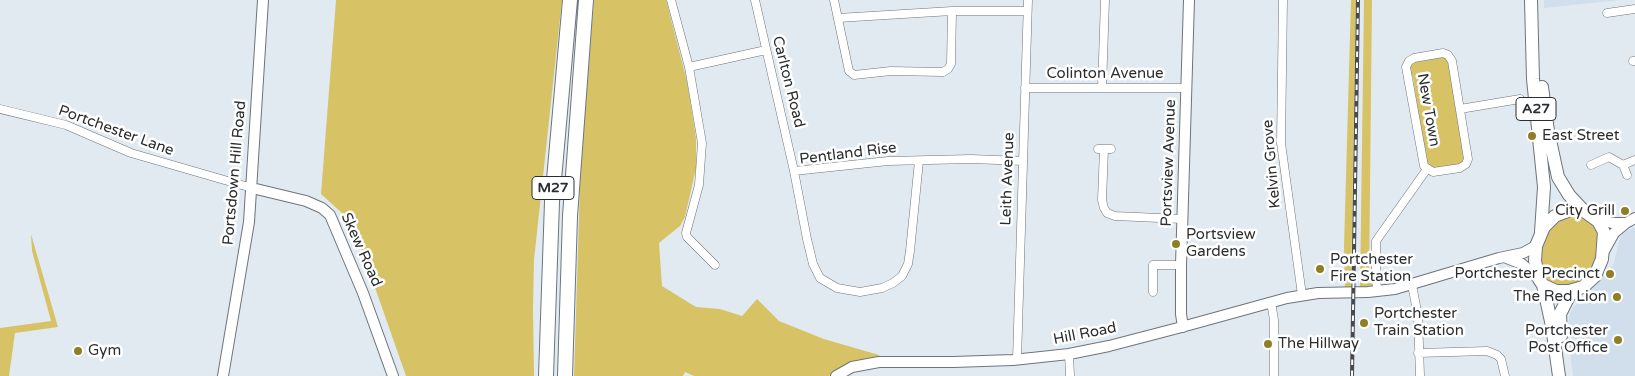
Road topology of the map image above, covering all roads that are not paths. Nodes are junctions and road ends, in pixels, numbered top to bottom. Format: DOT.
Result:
graph roads {
  1 [pos="263,0"];
  2 [pos="570,0"];
  3 [pos="586,0"];
  4 [pos="671,0"];
  5 [pos="755,0"];
  6 [pos="834,0"];
  7 [pos="1028,0"];
  8 [pos="1105,0"];
  9 [pos="1189,0"];
  10 [pos="1283,0"];
  11 [pos="1531,0"];
  12 [pos="1540,0"];
  13 [pos="1635,9"];
  14 [pos="952,11"];
  15 [pos="1027,11"];
  16 [pos="1607,13"];
  17 [pos="838,18"];
  18 [pos="766,50"];
  19 [pos="689,67"];
  20 [pos="1025,88"];
  21 [pos="1102,88"];
  22 [pos="1186,88"];
  23 [pos="1520,99"];
  24 [pos="0,108"];
  25 [pos="1460,109"];
  26 [pos="1104,149"];
  27 [pos="919,160"];
  28 [pos="1635,160"];
  29 [pos="1022,161"];
  30 [pos="1591,165"];
  31 [pos="1623,165"];
  32 [pos="1427,169"];
  33 [pos="794,171"];
  34 [pos="1627,175"];
  35 [pos="252,188"];
  36 [pos="1590,214"];
  37 [pos="1182,219"];
  38 [pos="1631,221"];
  39 [pos="1541,232"];
  40 [pos="1536,246"];
  41 [pos="1603,254"];
  42 [pos="1504,257"];
  43 [pos="716,265"];
  44 [pos="1180,265"];
  45 [pos="1541,282"];
  46 [pos="1412,285"];
  47 [pos="1577,290"];
  48 [pos="1378,291"];
  49 [pos="1153,292"];
  50 [pos="1302,295"];
  51 [pos="1271,302"];
  52 [pos="1183,327"];
  53 [pos="1418,353"];
  54 [pos="1069,354"];
  55 [pos="1017,360"];
  56 [pos="223,376"];
  57 [pos="393,376"];
  58 [pos="546,376"];
  59 [pos="565,376"];
  60 [pos="836,376"];
  61 [pos="1070,376"];
  62 [pos="1274,376"];
  63 [pos="1420,376"];
  64 [pos="1505,376"];
  65 [pos="1559,376"];
  66 [pos="1566,376"];
  1 -- 35 [label="street, Portsdown Hill Road"];
  2 -- 58 [label="highway, M27"];
  3 -- 59 [label="highway, M27"];
  4 -- 19 [label="street"];
  5 -- 18 [label="street, Carlton Road"];
  6 -- 17 [label="street"];
  7 -- 15 [label="street, Leith Avenue"];
  8 -- 21 [label="street"];
  9 -- 22 [label="street, Portsview Avenue"];
  10 -- 50 [label="street, Kelvin Grove"];
  11 -- 39 [label="main road, A27"];
  12 -- 36 [label="main road, A27"];
  13 -- 16 [label="street"];
  14 -- 15 [label="street"];
  14 -- 17 [label="street"];
  14 -- 17 [label="street"];
  15 -- 20 [label="street, Leith Avenue"];
  18 -- 19 [label="street"];
  18 -- 33 [label="street, Carlton Road"];
  19 -- 43 [label="street"];
  20 -- 21 [label="street, Colinton Avenue"];
  20 -- 29 [label="street, Leith Avenue"];
  21 -- 22 [label="street, Colinton Avenue"];
  22 -- 37 [label="street, Portsview Avenue"];
  23 -- 25 [label="street"];
  24 -- 35 [label="street, Portchester Lane"];
  25 -- 32 [label="street, New Town"];
  25 -- 32 [label="street, New Town"];
  26 -- 37 [label="street"];
  27 -- 29 [label="street, Pentland Rise"];
  27 -- 33 [label="street, Pentland Rise"];
  27 -- 33 [label="street, Pentland Rise"];
  28 -- 31 [label="street"];
  29 -- 55 [label="street, Leith Avenue"];
  30 -- 31 [label="street"];
  31 -- 34 [label="street"];
  32 -- 48 [label="street, New Town"];
  35 -- 56 [label="street, Portsdown Hill Road"];
  35 -- 57 [label="street, Skew Road"];
  36 -- 38 [label="street"];
  36 -- 39 [label="main road"];
  36 -- 41 [label="main road"];
  37 -- 44 [label="street, Portsview Avenue"];
  38 -- 41 [label="street"];
  39 -- 40 [label="main road"];
  40 -- 42 [label="street, Hill Road"];
  40 -- 45 [label="main road"];
  41 -- 47 [label="main road"];
  42 -- 45 [label="street"];
  42 -- 46 [label="street, Hill Road"];
  44 -- 49 [label="street"];
  44 -- 52 [label="street, Portsview Avenue"];
  45 -- 47 [label="main road"];
  45 -- 65 [label="main road"];
  46 -- 48 [label="street, Hill Road"];
  46 -- 53 [label="street"];
  47 -- 66 [label="main road"];
  48 -- 50 [label="street, Hill Road"];
  50 -- 51 [label="street, Hill Road"];
  51 -- 52 [label="street, Hill Road"];
  51 -- 62 [label="street"];
  52 -- 54 [label="street, Hill Road"];
  53 -- 63 [label="street"];
  53 -- 64 [label="street"];
  54 -- 55 [label="street, Hill Road"];
  54 -- 61 [label="street"];
  55 -- 60 [label="street, Hill Road"];
}
